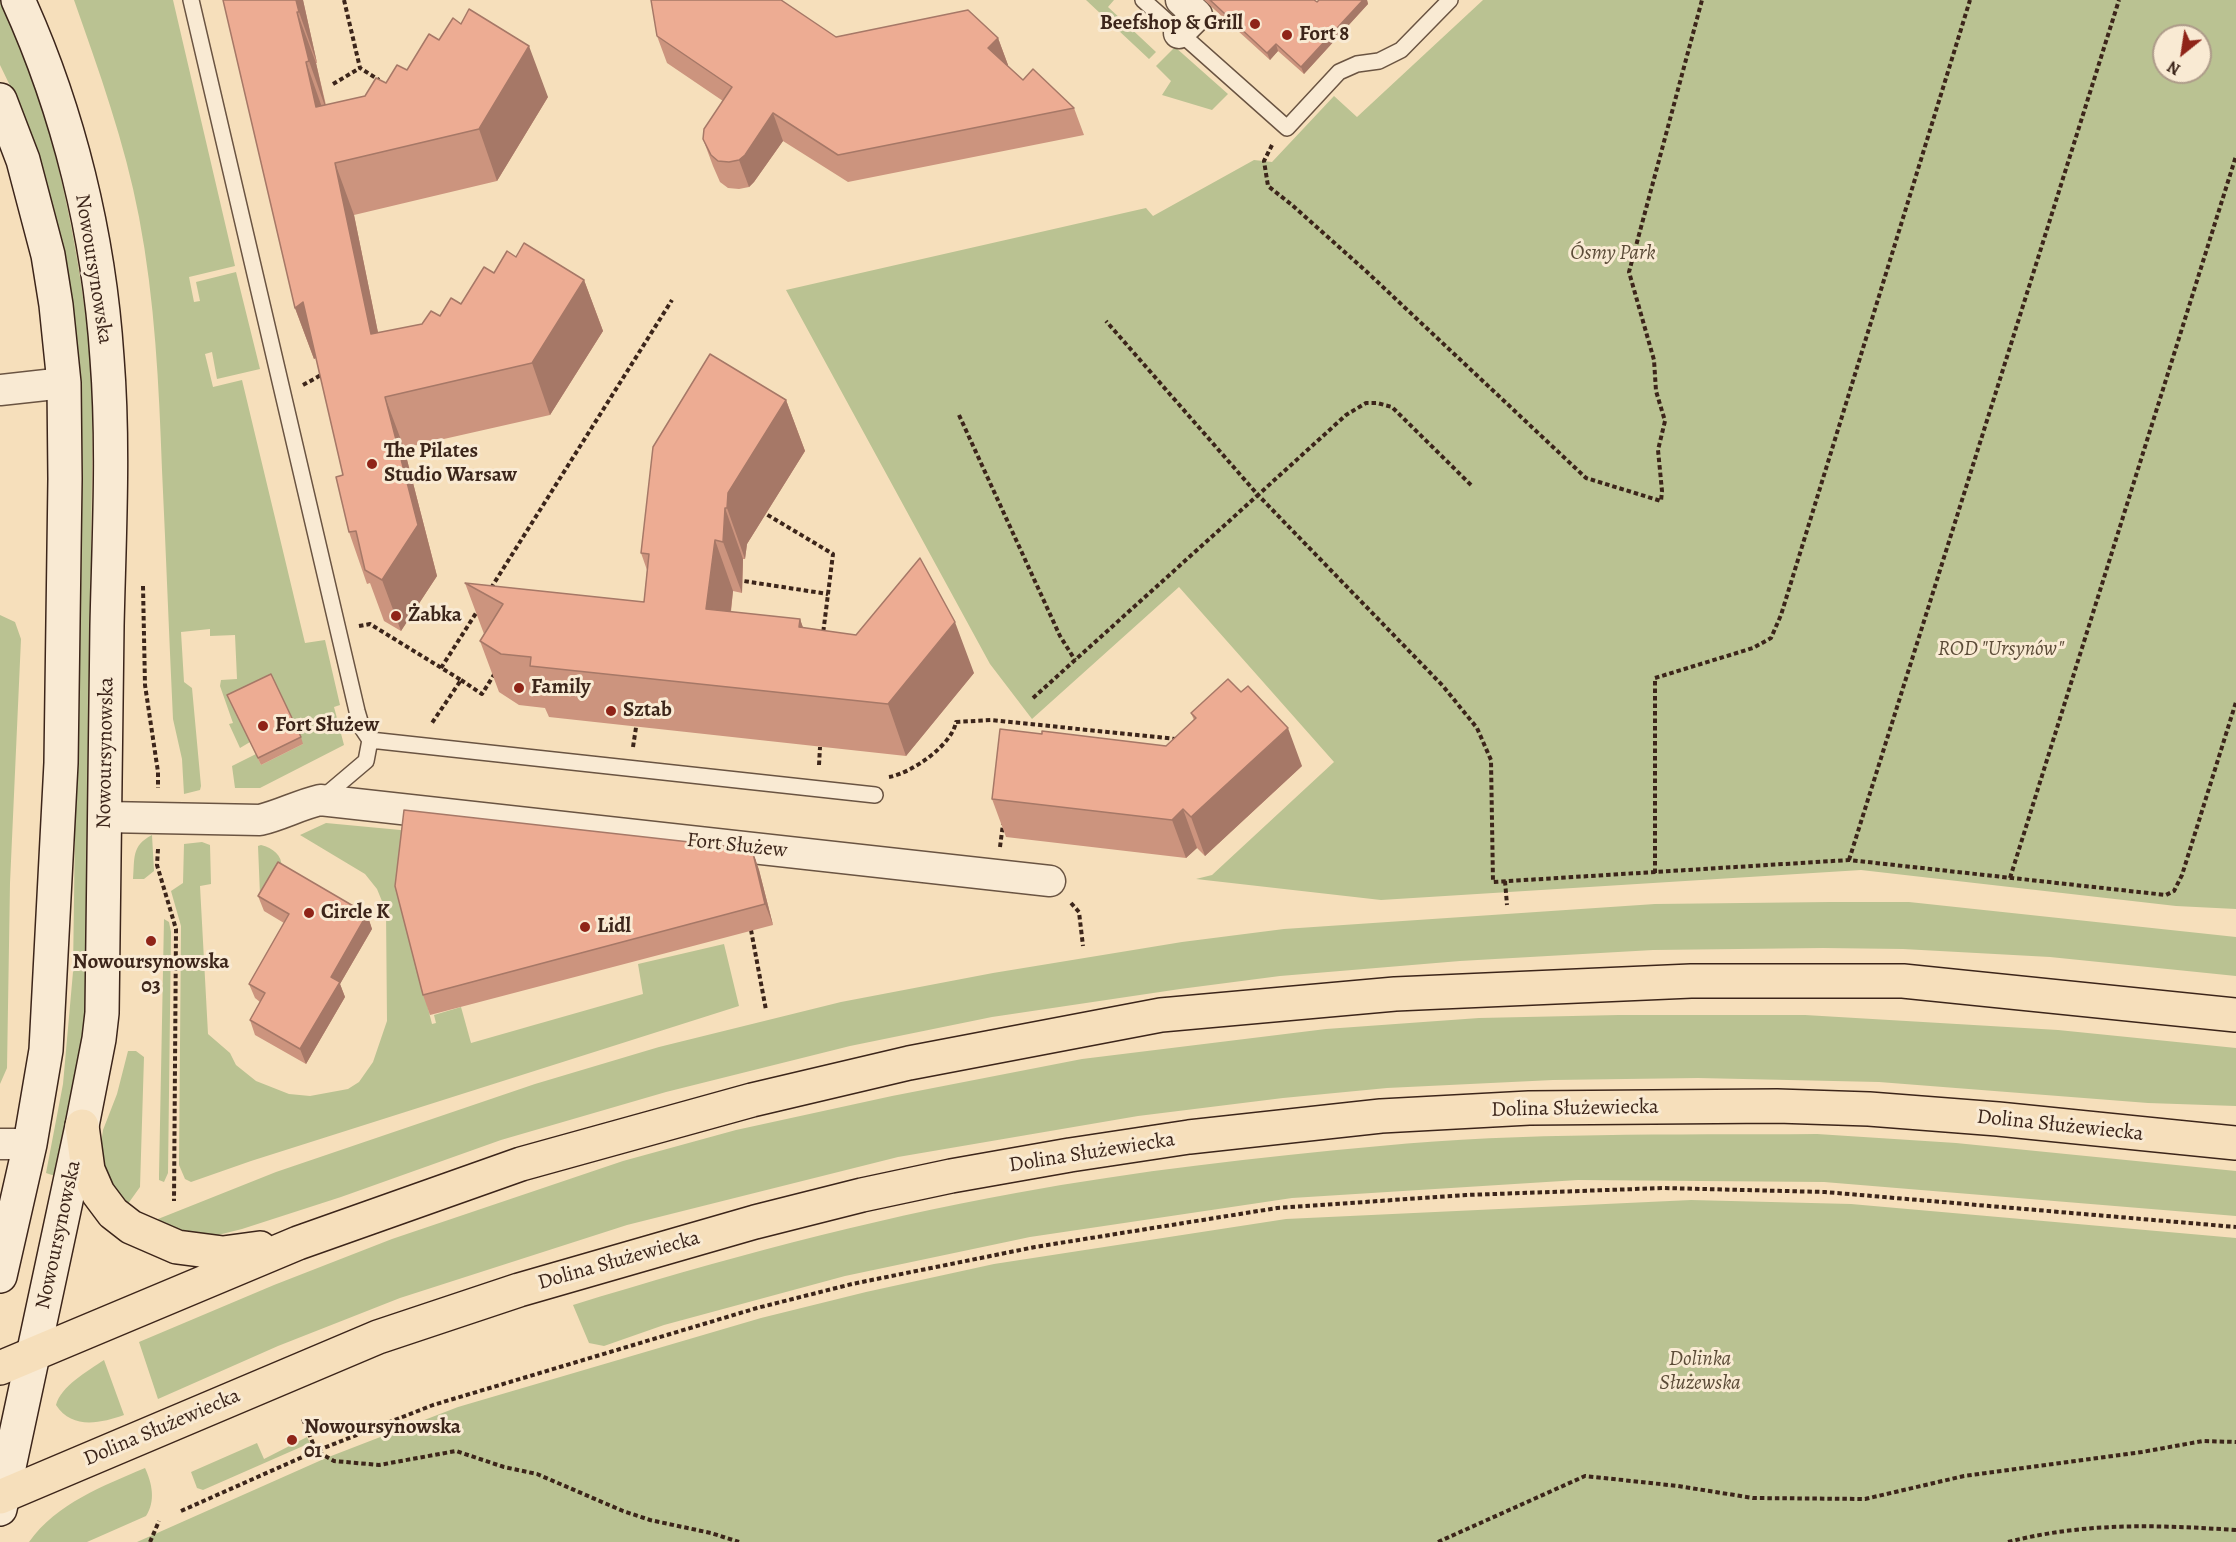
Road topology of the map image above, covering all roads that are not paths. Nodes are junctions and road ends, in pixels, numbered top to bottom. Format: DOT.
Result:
graph roads {
  1 [pos="18,0"];
  2 [pos="191,0"];
  3 [pos="1143,0"];
  4 [pos="1181,0"];
  5 [pos="1447,1"];
  6 [pos="1179,33"];
  7 [pos="2,109"];
  8 [pos="64,383"];
  9 [pos="0,390"];
  10 [pos="370,740"];
  11 [pos="875,795"];
  12 [pos="320,800"];
  13 [pos="105,817"];
  14 [pos="1050,881"];
  15 [pos="2236,1015"];
  16 [pos="82,1126"];
  17 [pos="2236,1143"];
  18 [pos="15,1144"];
  19 [pos="298,1243"];
  20 [pos="0,1276"];
  21 [pos="34,1354"];
  22 [pos="0,1368"];
  23 [pos="1,1500"];
  1 -- 13 [label="street, Nowoursynowska"];
  2 -- 10 [label="lane"];
  3 -- 6 [label="lane"];
  4 -- 6 [label="street"];
  5 -- 6 [label="lane"];
  7 -- 8 [label="street, Nowoursynowska"];
  8 -- 9 [label="street"];
  8 -- 18 [label="street, Nowoursynowska"];
  10 -- 11 [label="lane"];
  10 -- 12 [label="lane"];
  12 -- 13 [label="street, Fort Służew"];
  12 -- 14 [label="street, Fort Służew"];
  13 -- 16 [label="street, Nowoursynowska"];
  15 -- 19 [label="main road"];
  16 -- 19 [label="main road"];
  16 -- 21 [label="street, Nowoursynowska"];
  17 -- 23 [label="main road, Dolina Służewiecka"];
  18 -- 20 [label="street, Nowoursynowska"];
  19 -- 21 [label="main road"];
  21 -- 22 [label="main road"];
  21 -- 23 [label="street, Nowoursynowska"];
}
